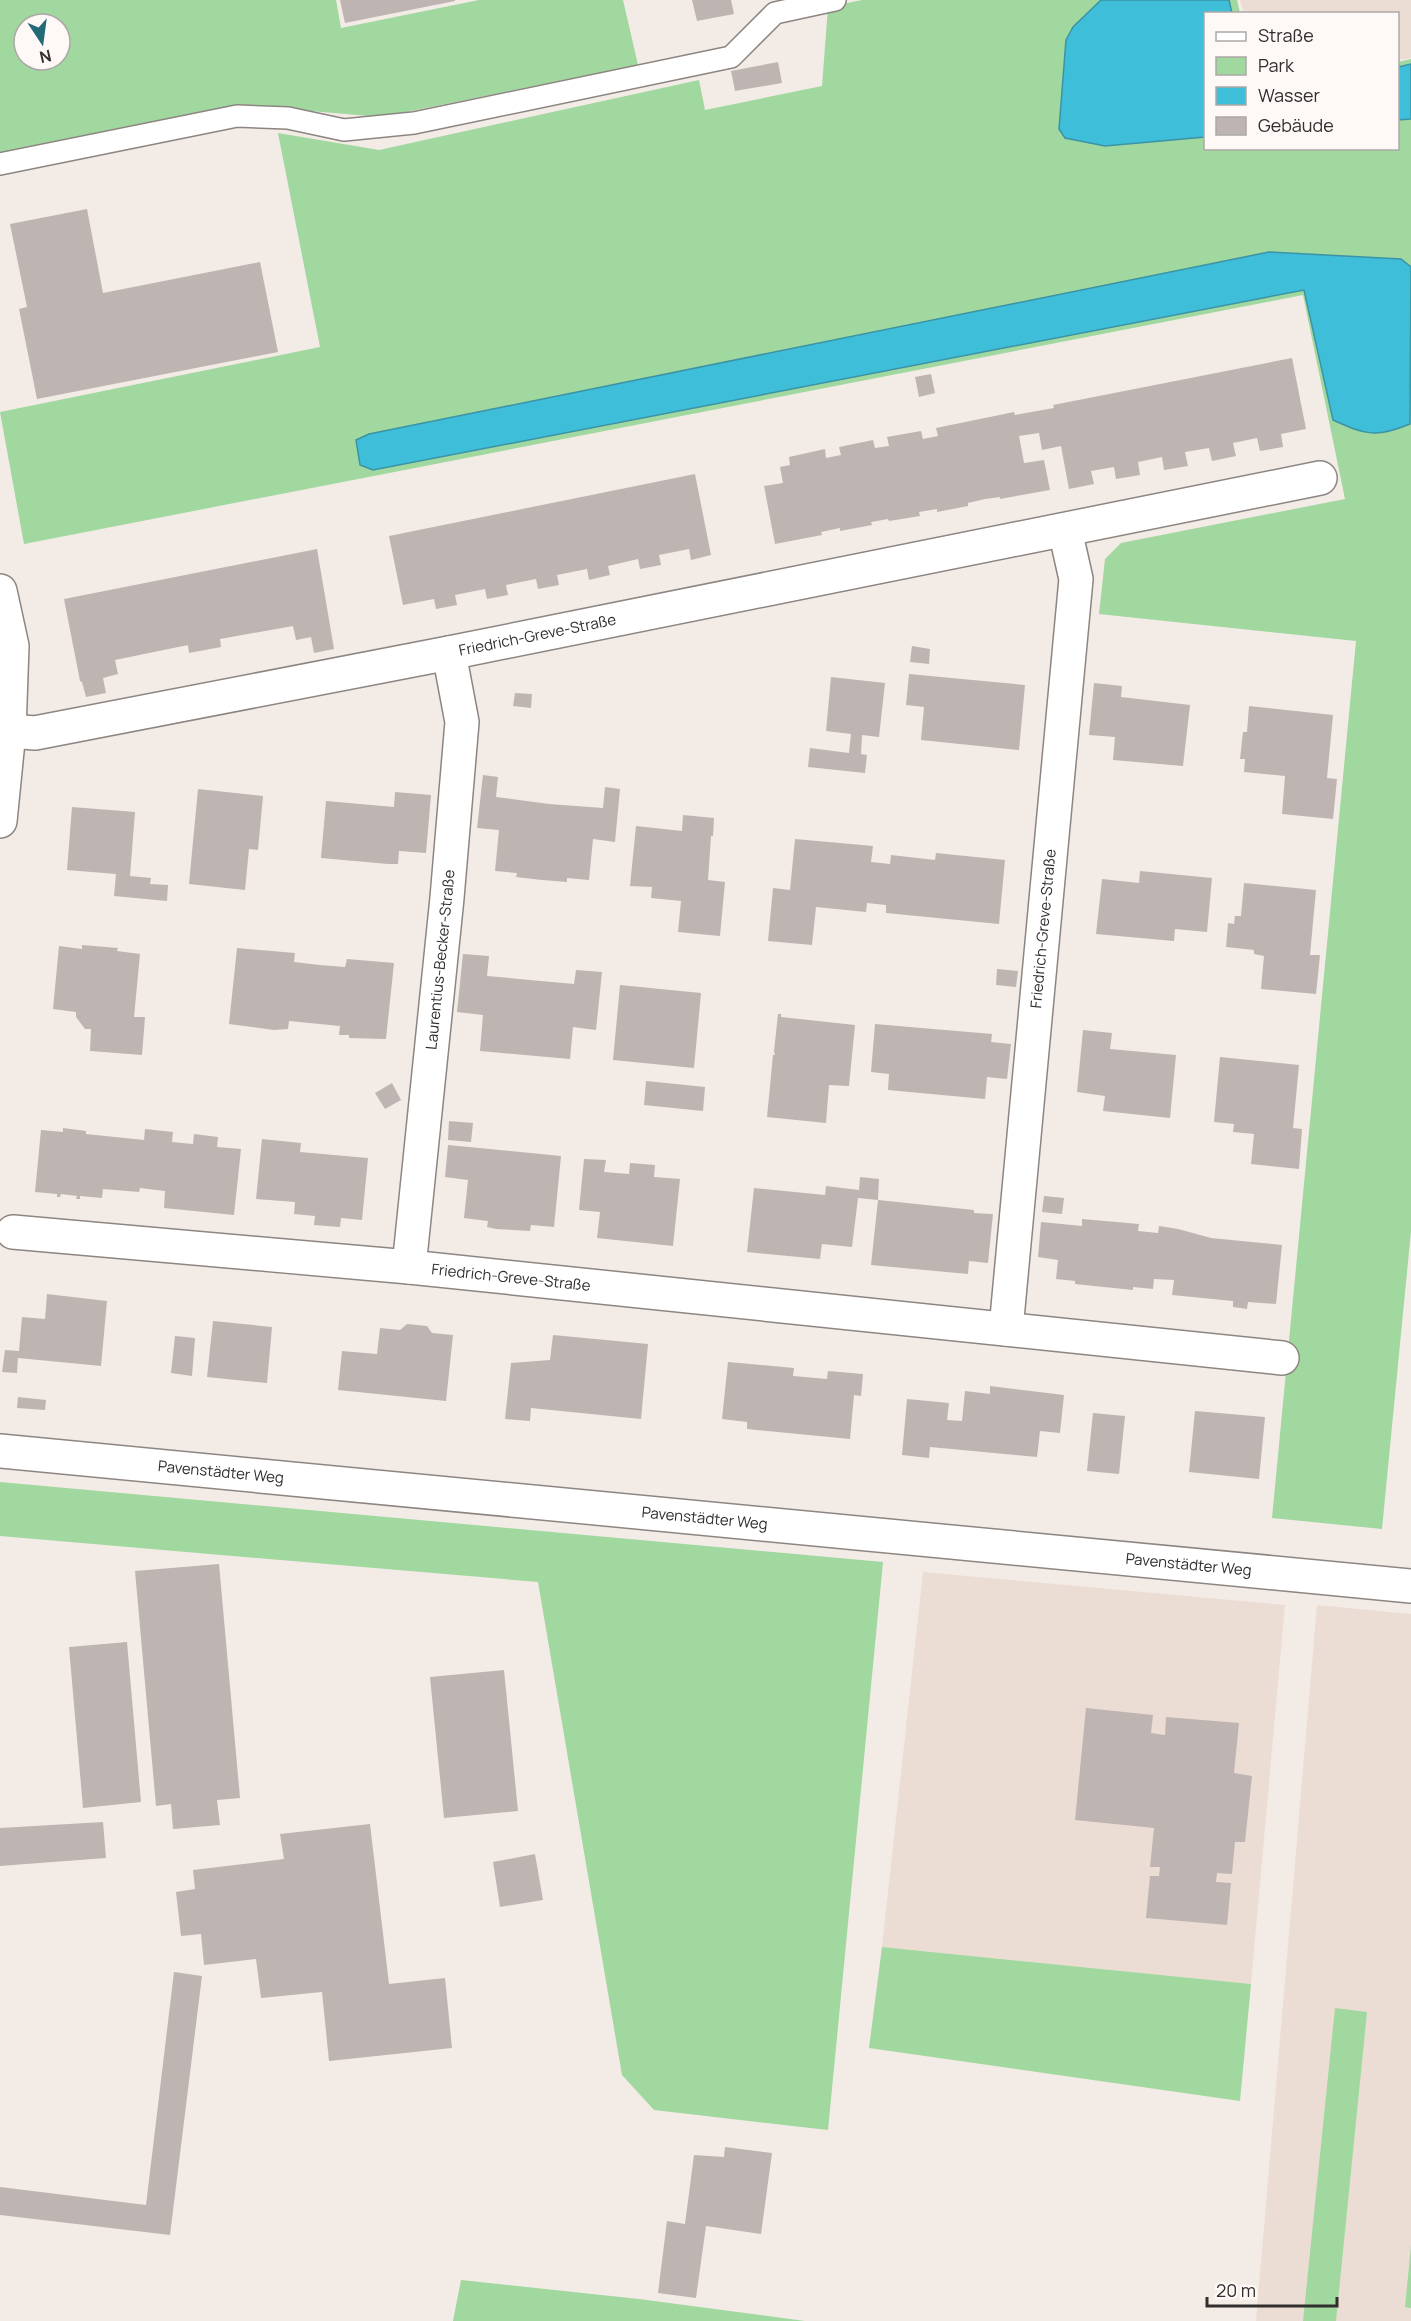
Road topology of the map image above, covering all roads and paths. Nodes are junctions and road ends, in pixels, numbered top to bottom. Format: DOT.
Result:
graph roads {
  1 [pos="836,0"];
  2 [pos="0,164"];
  3 [pos="1320,478"];
  4 [pos="1065,530"];
  5 [pos="0,591"];
  6 [pos="449,653"];
  7 [pos="9,731"];
  8 [pos="0,821"];
  9 [pos="13,1232"];
  10 [pos="409,1268"];
  11 [pos="1006,1329"];
  12 [pos="1282,1358"];
  13 [pos="0,1451"];
  14 [pos="1411,1586"];
  1 -- 2 [label="lane"];
  3 -- 4 [label="street, Friedrich-Greve-Straße"];
  4 -- 6 [label="street, Friedrich-Greve-Straße"];
  4 -- 11 [label="street, Friedrich-Greve-Straße"];
  5 -- 7 [label="street"];
  6 -- 7 [label="street, Friedrich-Greve-Straße"];
  6 -- 10 [label="street, Laurentius-Becker-Straße"];
  7 -- 8 [label="street"];
  9 -- 10 [label="street, Friedrich-Greve-Straße"];
  10 -- 11 [label="street, Friedrich-Greve-Straße"];
  11 -- 12 [label="street, Friedrich-Greve-Straße"];
  13 -- 14 [label="street, Pavenstädter Weg"];
}
